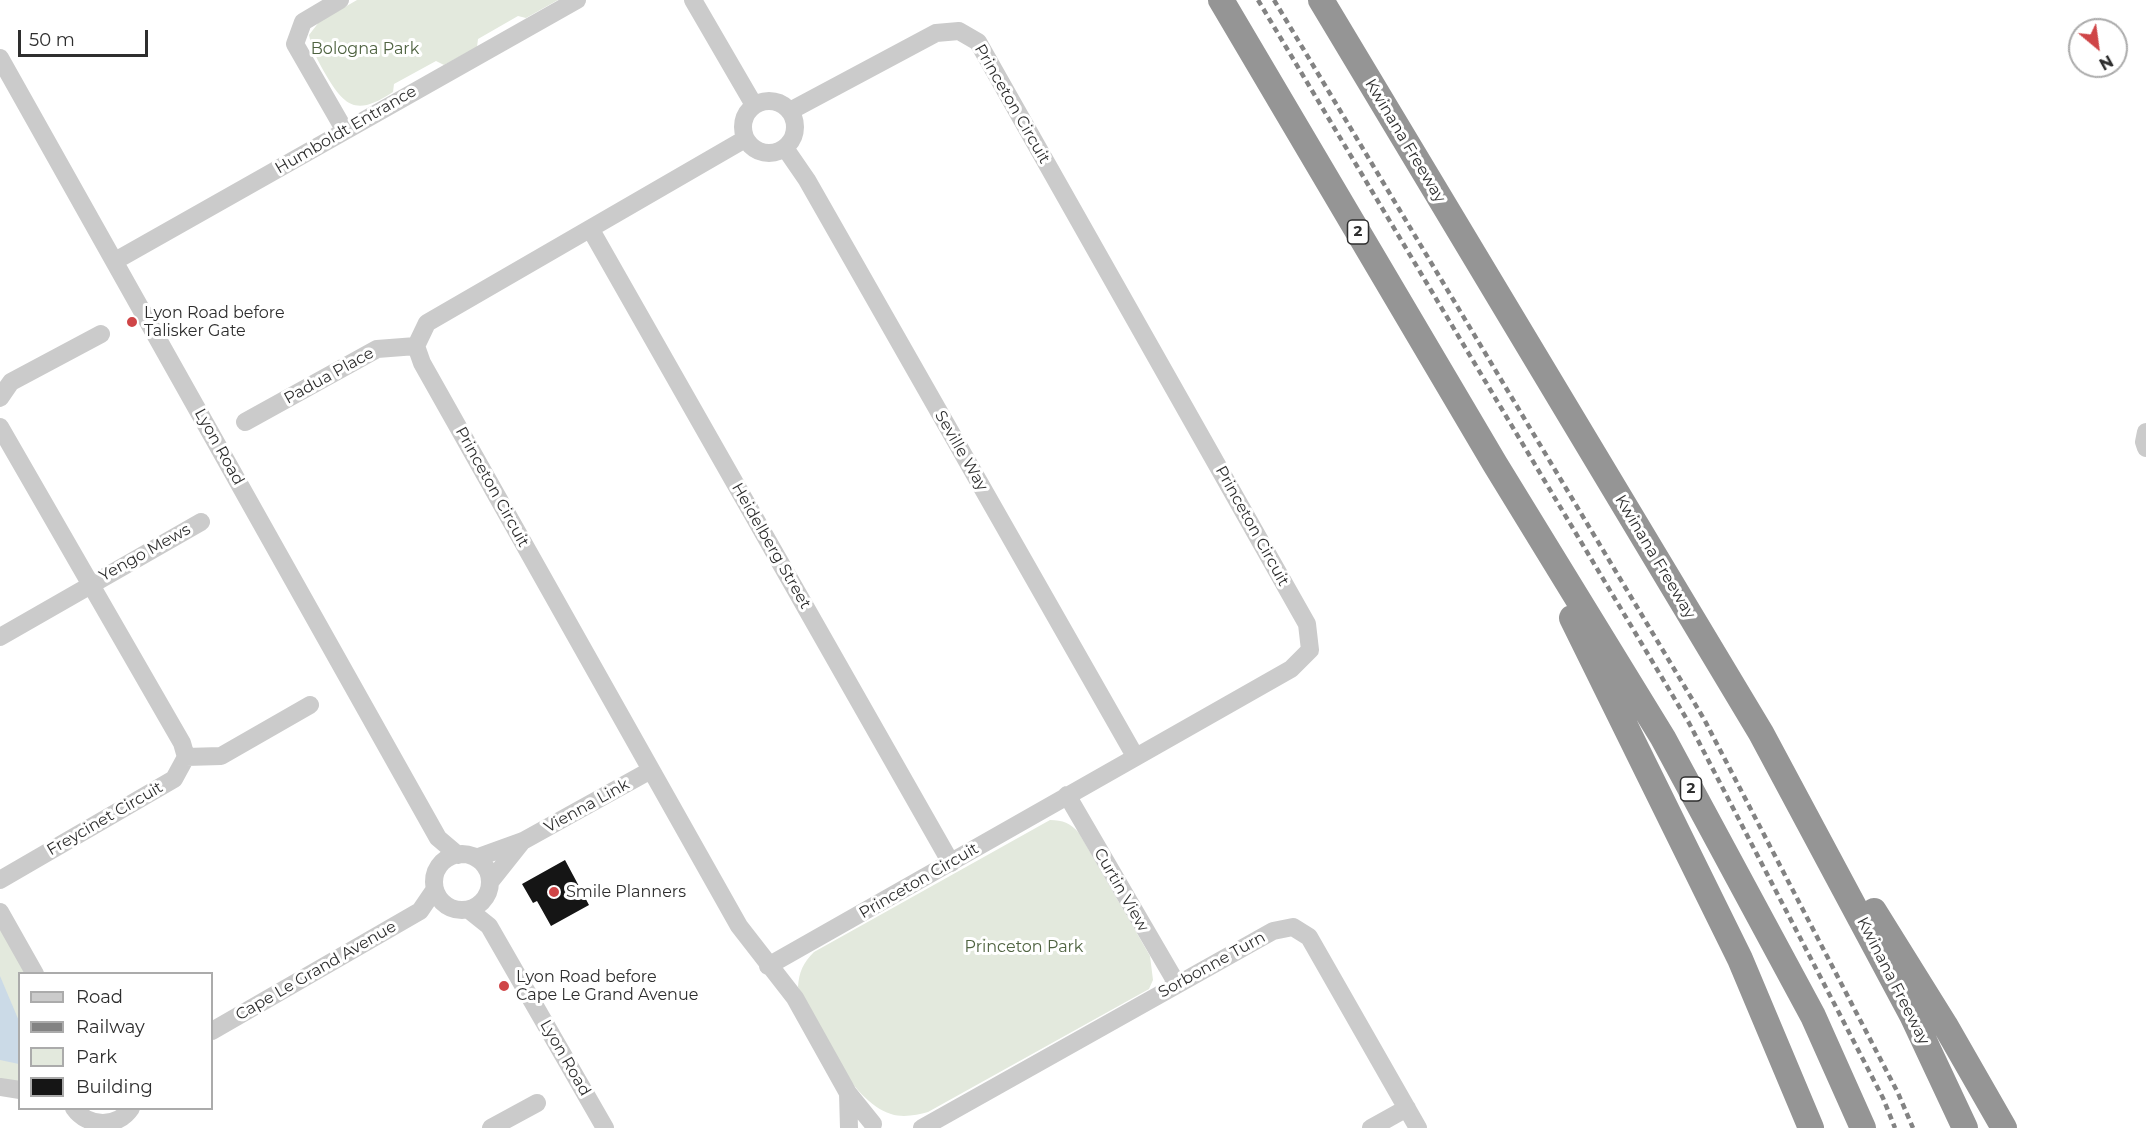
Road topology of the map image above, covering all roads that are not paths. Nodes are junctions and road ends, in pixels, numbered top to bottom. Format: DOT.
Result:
graph roads {
  1 [pos="339,0"];
  2 [pos="577,0"];
  3 [pos="693,0"];
  4 [pos="1221,0"];
  5 [pos="1321,0"];
  6 [pos="0,58"];
  7 [pos="754,105"];
  8 [pos="790,111"];
  9 [pos="345,131"];
  10 [pos="745,139"];
  11 [pos="784,148"];
  12 [pos="591,230"];
  13 [pos="115,261"];
  14 [pos="101,334"];
  15 [pos="416,346"];
  16 [pos="0,398"];
  17 [pos="245,422"];
  18 [pos="0,427"];
  19 [pos="2146,432"];
  20 [pos="2146,448"];
  21 [pos="1495,464"];
  22 [pos="201,522"];
  23 [pos="90,584"];
  24 [pos="0,637"];
  25 [pos="310,705"];
  26 [pos="1761,733"];
  27 [pos="1135,756"];
  28 [pos="186,757"];
  29 [pos="651,770"];
  30 [pos="1067,795"];
  31 [pos="438,838"];
  32 [pos="523,842"];
  33 [pos="467,856"];
  34 [pos="951,863"];
  35 [pos="0,880"];
  36 [pos="436,880"];
  37 [pos="490,882"];
  38 [pos="468,906"];
  39 [pos="420,911"];
  40 [pos="0,912"];
  41 [pos="768,966"];
  42 [pos="34,972"];
  43 [pos="1178,984"];
  44 [pos="213,1030"];
  45 [pos="0,1087"];
  46 [pos="18,1090"];
  47 [pos="848,1093"];
  48 [pos="537,1103"];
  49 [pos="1407,1108"];
  50 [pos="76,1110"];
  51 [pos="125,1119"];
  52 [pos="923,1126"];
  53 [pos="871,1127"];
  54 [pos="491,1128"];
  55 [pos="605,1128"];
  56 [pos="849,1128"];
  57 [pos="906,1128"];
  58 [pos="1371,1128"];
  59 [pos="1418,1128"];
  60 [pos="1811,1128"];
  61 [pos="1863,1128"];
  62 [pos="1965,1128"];
  63 [pos="2004,1128"];
  1 -- 9 [label="street"];
  2 -- 9 [label="street, Humboldt Entrance"];
  3 -- 7 [label="street"];
  4 -- 21 [label="highway, 2"];
  5 -- 26 [label="highway, Kwinana Freeway"];
  6 -- 13 [label="street, Lyon Road"];
  7 -- 8 [label="street"];
  7 -- 10 [label="street"];
  8 -- 11 [label="street"];
  8 -- 27 [label="street, Princeton Circuit"];
  9 -- 13 [label="street, Humboldt Entrance"];
  10 -- 11 [label="street"];
  10 -- 12 [label="street"];
  11 -- 27 [label="street, Seville Way"];
  12 -- 15 [label="street"];
  12 -- 34 [label="street, Heidelberg Street"];
  13 -- 31 [label="street, Lyon Road"];
  14 -- 16 [label="street"];
  15 -- 17 [label="street, Padua Place"];
  15 -- 29 [label="street, Princeton Circuit"];
  18 -- 23 [label="street"];
  19 -- 20 [label="street"];
  21 -- 60 [label="highway, 2"];
  21 -- 61 [label="highway, 2"];
  22 -- 23 [label="street, Yengo Mews"];
  23 -- 24 [label="street"];
  23 -- 28 [label="street"];
  25 -- 28 [label="street"];
  26 -- 62 [label="highway, Kwinana Freeway"];
  26 -- 63 [label="highway"];
  27 -- 30 [label="street, Princeton Circuit"];
  28 -- 35 [label="street, Freycinet Circuit"];
  29 -- 32 [label="street, Vienna Link"];
  29 -- 41 [label="street, Princeton Circuit"];
  30 -- 34 [label="street, Princeton Circuit"];
  30 -- 43 [label="street, Curtin View"];
  31 -- 33 [label="street, Lyon Road"];
  31 -- 36 [label="street"];
  32 -- 33 [label="street, Vienna Link"];
  32 -- 37 [label="street, Vienna Link"];
  33 -- 36 [label="street"];
  33 -- 37 [label="street"];
  34 -- 41 [label="street, Princeton Circuit"];
  36 -- 38 [label="street"];
  36 -- 39 [label="street, Cape Le Grand Avenue"];
  37 -- 38 [label="street"];
  38 -- 39 [label="street, Cape Le Grand Avenue"];
  38 -- 55 [label="street, Lyon Road"];
  39 -- 44 [label="street, Cape Le Grand Avenue"];
  40 -- 42 [label="street"];
  41 -- 47 [label="street, Princeton Circuit"];
  43 -- 49 [label="street, Sorbonne Turn"];
  43 -- 52 [label="street, Sorbonne Turn"];
  45 -- 46 [label="street"];
  47 -- 53 [label="street, Princeton Circuit"];
  47 -- 56 [label="street, Princeton Circuit"];
  48 -- 54 [label="street"];
  49 -- 58 [label="street"];
  49 -- 59 [label="street, Sorbonne Turn"];
  50 -- 51 [label="street"];
  52 -- 57 [label="street, Sorbonne Turn"];
}
